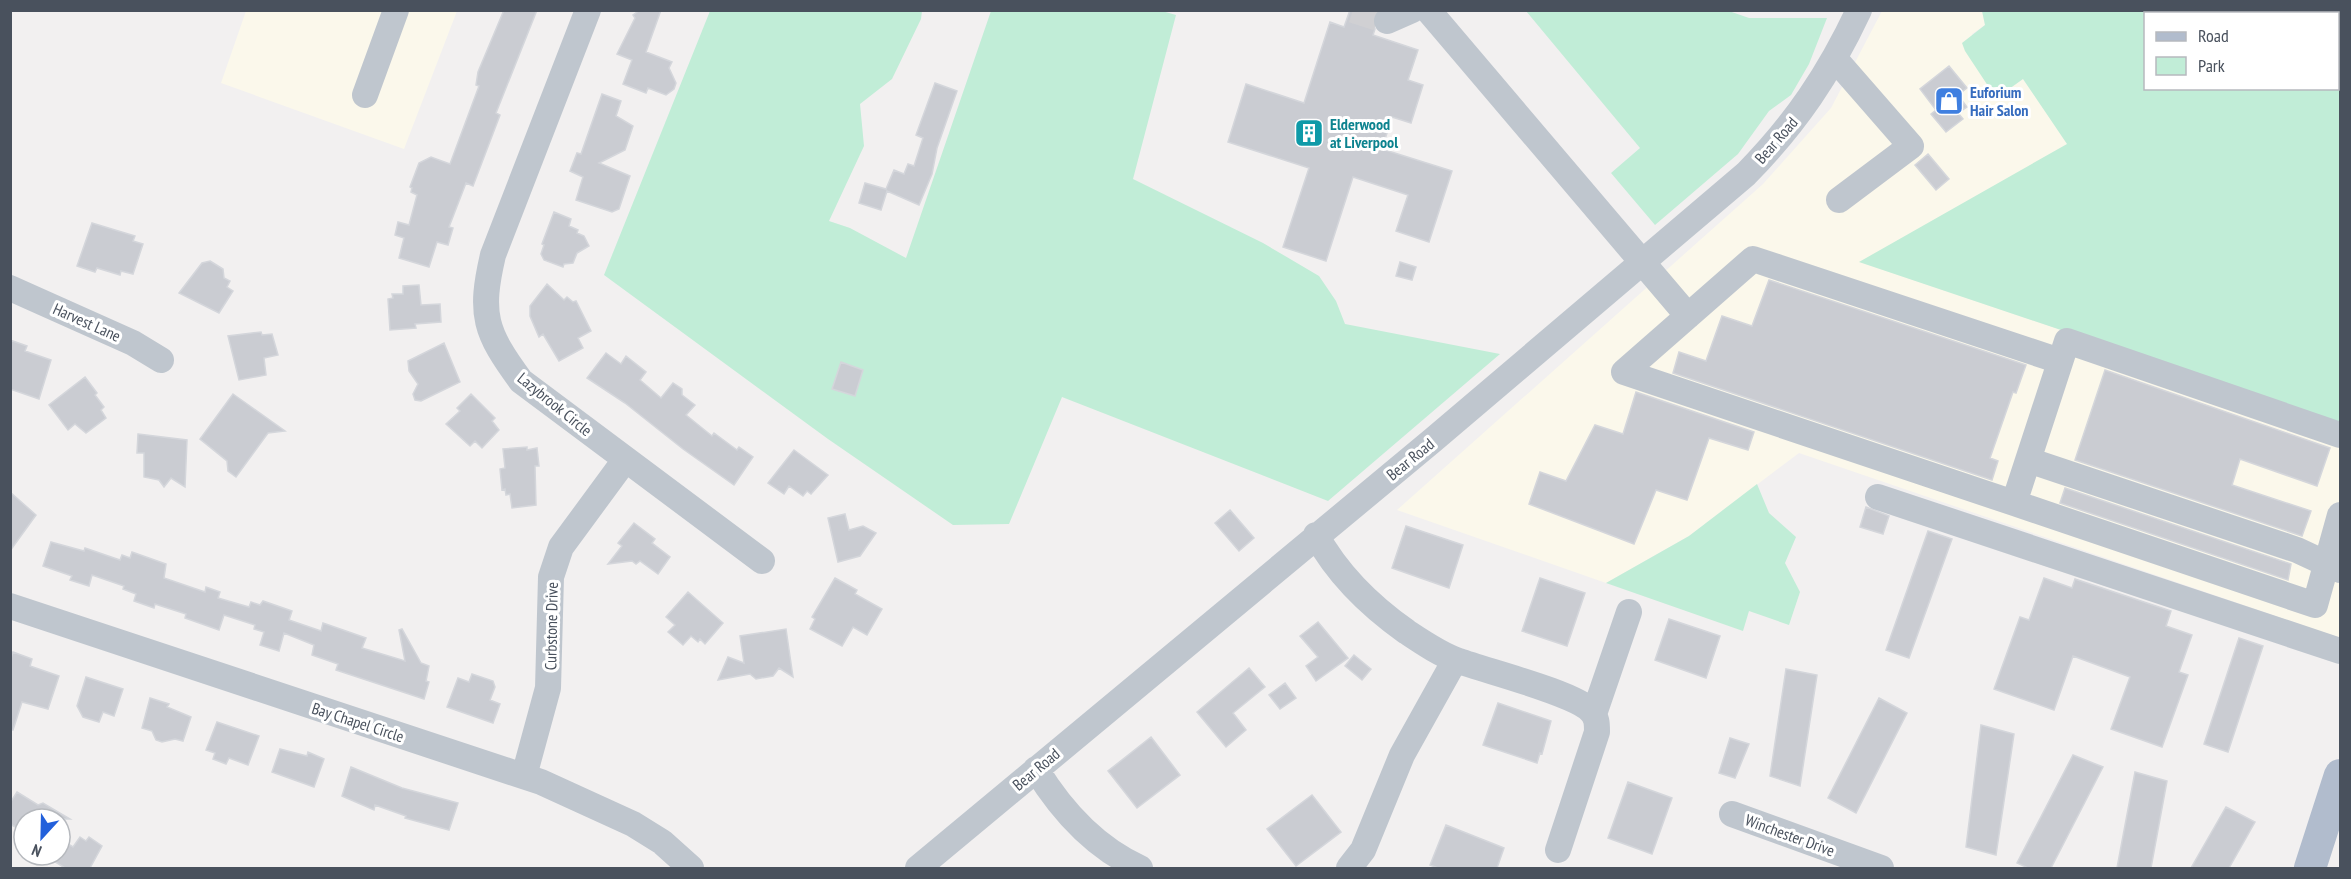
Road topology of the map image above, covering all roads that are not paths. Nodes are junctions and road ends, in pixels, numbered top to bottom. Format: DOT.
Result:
graph roads {
  1 [pos="396,10"];
  2 [pos="588,10"];
  3 [pos="1412,10"];
  4 [pos="1428,10"];
  5 [pos="1859,10"];
  6 [pos="1387,21"];
  7 [pos="1836,60"];
  8 [pos="365,95"];
  9 [pos="1839,200"];
  10 [pos="1642,262"];
  11 [pos="10,288"];
  12 [pos="1688,316"];
  13 [pos="161,360"];
  14 [pos="2060,361"];
  15 [pos="2340,435"];
  16 [pos="625,460"];
  17 [pos="2028,460"];
  18 [pos="1878,497"];
  19 [pos="2014,503"];
  20 [pos="2340,515"];
  21 [pos="1316,535"];
  22 [pos="762,561"];
  23 [pos="2333,567"];
  24 [pos="10,606"];
  25 [pos="1629,612"];
  26 [pos="2340,651"];
  27 [pos="1455,660"];
  28 [pos="1594,714"];
  29 [pos="1036,769"];
  30 [pos="524,776"];
  31 [pos="2339,782"];
  32 [pos="1732,814"];
  33 [pos="1558,850"];
  34 [pos="691,868"];
  35 [pos="918,868"];
  36 [pos="1140,868"];
  37 [pos="1349,868"];
  38 [pos="1881,868"];
  39 [pos="2310,868"];
  1 -- 8 [label="street"];
  2 -- 16 [label="street, Lazybrook Circle"];
  3 -- 6 [label="street"];
  4 -- 10 [label="street"];
  5 -- 7 [label="street, Bear Road"];
  7 -- 9 [label="street"];
  7 -- 10 [label="street, Bear Road"];
  10 -- 12 [label="street"];
  10 -- 21 [label="street, Bear Road"];
  11 -- 13 [label="street, Harvest Lane"];
  12 -- 14 [label="street"];
  12 -- 19 [label="street"];
  14 -- 15 [label="street"];
  14 -- 17 [label="street"];
  16 -- 22 [label="street, Lazybrook Circle"];
  16 -- 30 [label="street, Curbstone Drive"];
  17 -- 19 [label="street"];
  17 -- 23 [label="street"];
  18 -- 26 [label="street"];
  19 -- 23 [label="street"];
  20 -- 23 [label="street"];
  21 -- 27 [label="street"];
  21 -- 29 [label="street, Bear Road"];
  24 -- 30 [label="street, Bay Chapel Circle"];
  25 -- 28 [label="street"];
  27 -- 28 [label="street"];
  27 -- 37 [label="street"];
  28 -- 33 [label="street"];
  29 -- 35 [label="street, Bear Road"];
  29 -- 36 [label="street"];
  30 -- 34 [label="street, Bay Chapel Circle"];
  31 -- 39 [label="main road"];
  32 -- 38 [label="street, Winchester Drive"];
}
